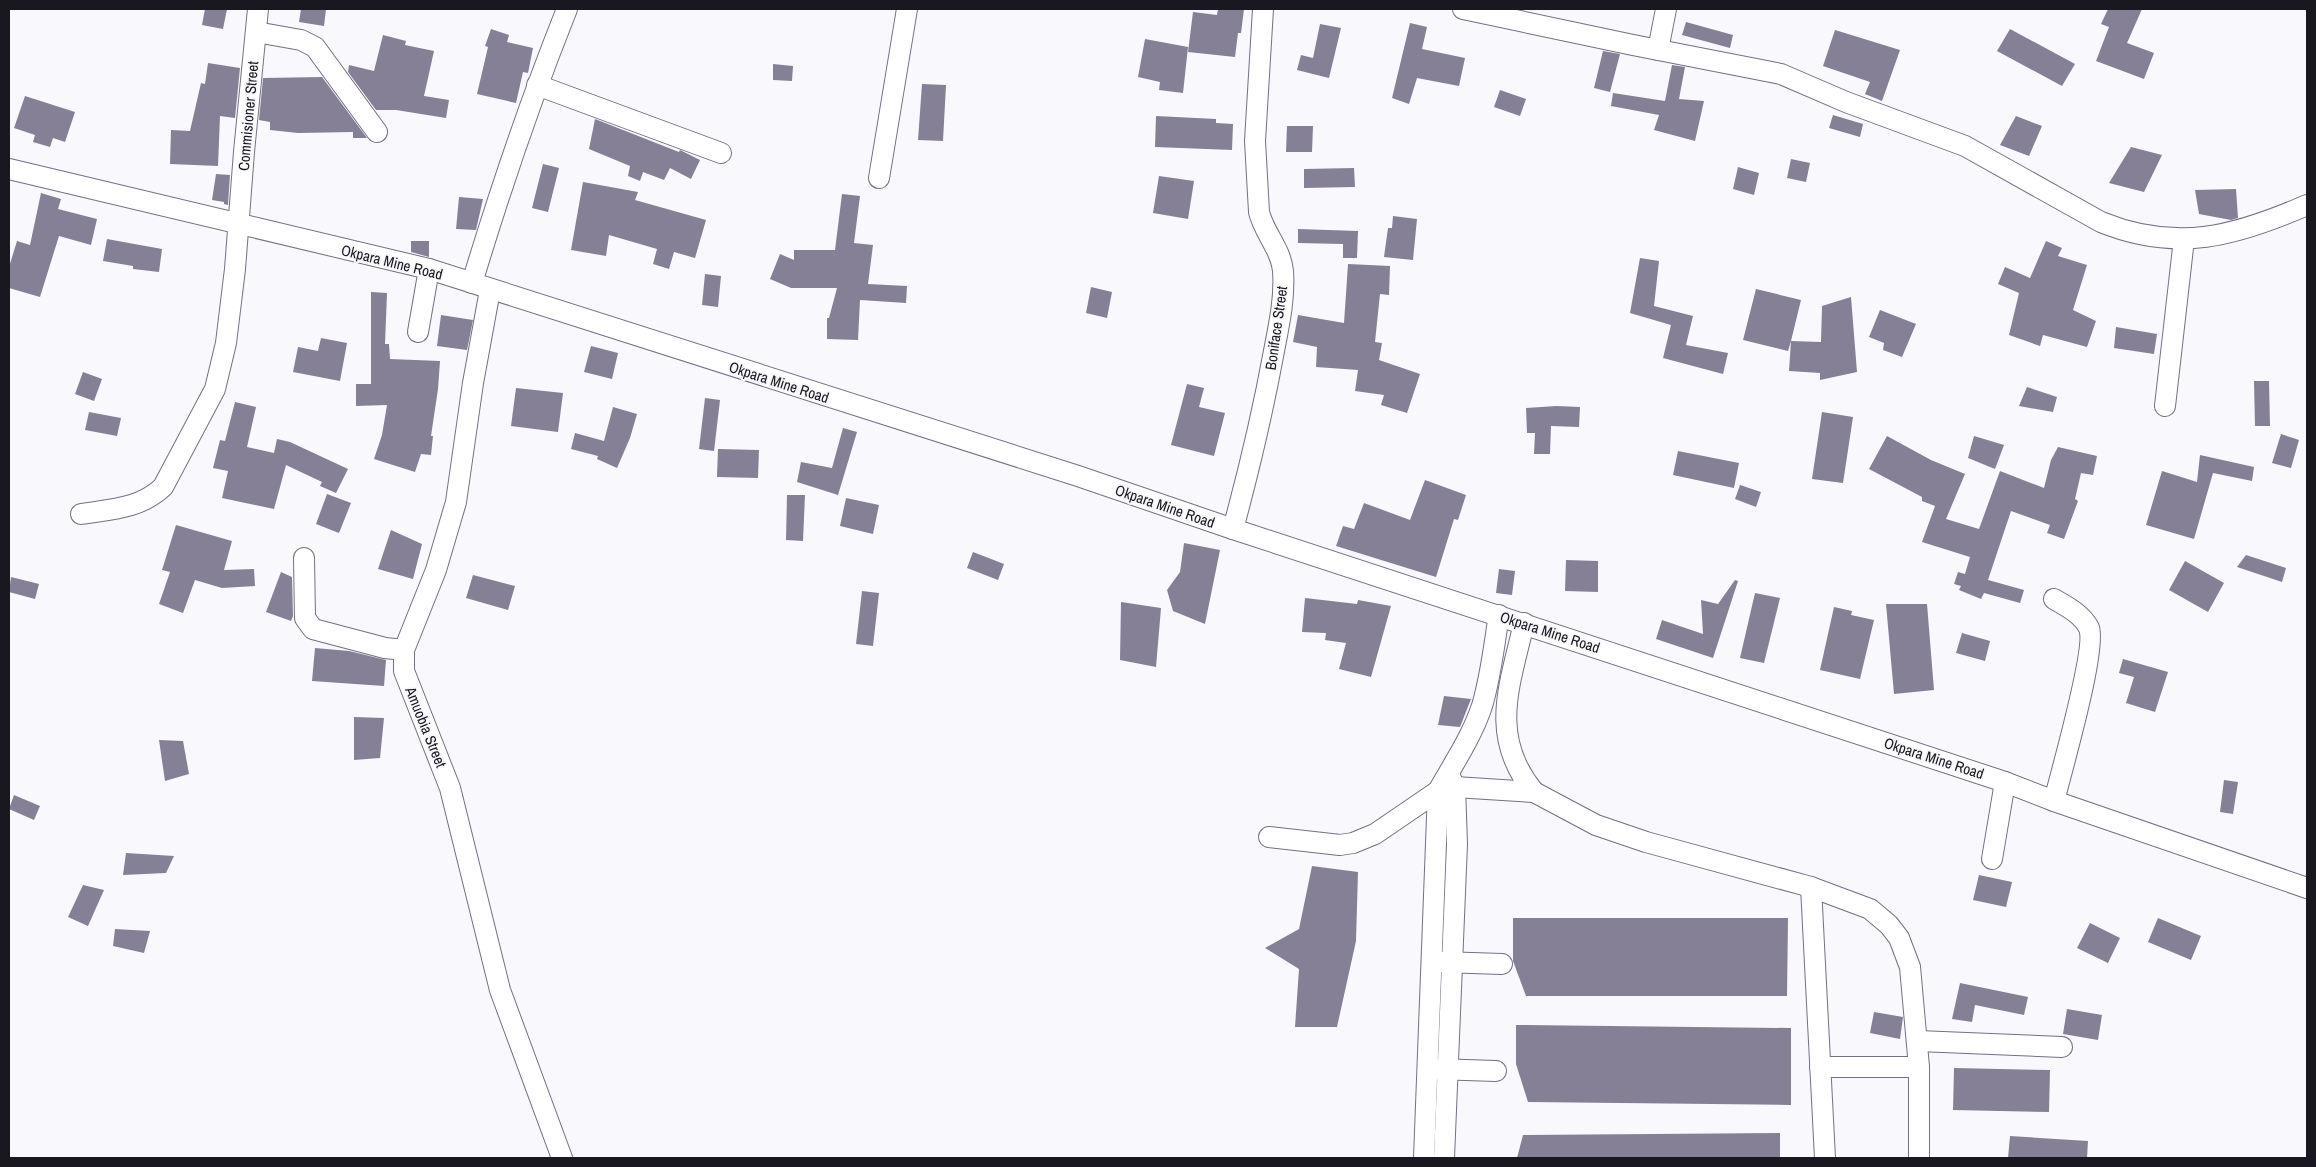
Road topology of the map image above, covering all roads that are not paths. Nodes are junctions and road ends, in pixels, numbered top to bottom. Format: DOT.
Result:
graph roads {
  1 [pos="258,9"];
  2 [pos="567,9"];
  3 [pos="907,9"];
  4 [pos="1263,9"];
  5 [pos="1463,9"];
  6 [pos="1666,9"];
  7 [pos="256,32"];
  8 [pos="1658,50"];
  9 [pos="537,85"];
  10 [pos="377,132"];
  11 [pos="721,153"];
  12 [pos="9,168"];
  13 [pos="879,178"];
  14 [pos="2307,205"];
  15 [pos="239,224"];
  16 [pos="2184,239"];
  17 [pos="429,270"];
  18 [pos="481,286"];
  19 [pos="418,332"];
  20 [pos="2165,406"];
  21 [pos="81,514"];
  22 [pos="1233,529"];
  23 [pos="304,558"];
  24 [pos="2054,599"];
  25 [pos="1499,615"];
  26 [pos="1524,623"];
  27 [pos="404,650"];
  28 [pos="2005,782"];
  29 [pos="1447,784"];
  30 [pos="1534,792"];
  31 [pos="2054,801"];
  32 [pos="1269,837"];
  33 [pos="1992,860"];
  34 [pos="1811,887"];
  35 [pos="2307,888"];
  36 [pos="1432,962"];
  37 [pos="1453,962"];
  38 [pos="1502,964"];
  39 [pos="1918,1042"];
  40 [pos="2062,1047"];
  41 [pos="1820,1067"];
  42 [pos="1919,1067"];
  43 [pos="1427,1069"];
  44 [pos="1449,1070"];
  45 [pos="1496,1071"];
  46 [pos="562,1158"];
  47 [pos="1424,1158"];
  48 [pos="1444,1158"];
  49 [pos="1825,1158"];
  50 [pos="1919,1158"];
  1 -- 7 [label="street, Commisioner Street"];
  2 -- 9 [label="street, Amuobia Street"];
  3 -- 13 [label="street"];
  4 -- 22 [label="street, Boniface Street"];
  5 -- 8 [label="street"];
  6 -- 8 [label="street"];
  7 -- 10 [label="street"];
  7 -- 15 [label="street, Commisioner Street"];
  8 -- 16 [label="street"];
  9 -- 11 [label="street"];
  9 -- 18 [label="street, Amuobia Street"];
  12 -- 15 [label="street, Okpara Mine Road"];
  14 -- 16 [label="street"];
  15 -- 17 [label="street, Okpara Mine Road"];
  15 -- 21 [label="street, Commisioner Street"];
  16 -- 20 [label="street"];
  17 -- 18 [label="street, Okpara Mine Road"];
  17 -- 19 [label="street"];
  18 -- 22 [label="street, Okpara Mine Road"];
  18 -- 27 [label="street, Amuobia Street"];
  22 -- 25 [label="street, Okpara Mine Road"];
  23 -- 27 [label="street"];
  24 -- 31 [label="street"];
  25 -- 26 [label="street, Okpara Mine Road"];
  25 -- 29 [label="street"];
  26 -- 28 [label="street, Okpara Mine Road"];
  26 -- 30 [label="street"];
  27 -- 46 [label="street, Amuobia Street"];
  28 -- 31 [label="street, Okpara Mine Road"];
  28 -- 33 [label="street"];
  29 -- 30 [label="street"];
  29 -- 32 [label="street"];
  29 -- 36 [label="street"];
  29 -- 37 [label="street"];
  30 -- 34 [label="street"];
  31 -- 35 [label="street, Okpara Mine Road"];
  34 -- 39 [label="street"];
  34 -- 41 [label="street"];
  36 -- 37 [label="street"];
  36 -- 43 [label="street"];
  37 -- 38 [label="street"];
  37 -- 44 [label="street"];
  39 -- 40 [label="street"];
  39 -- 42 [label="street"];
  41 -- 42 [label="street"];
  41 -- 49 [label="street"];
  42 -- 50 [label="street"];
  43 -- 44 [label="street"];
  43 -- 47 [label="street"];
  44 -- 45 [label="street"];
  44 -- 48 [label="street"];
}
